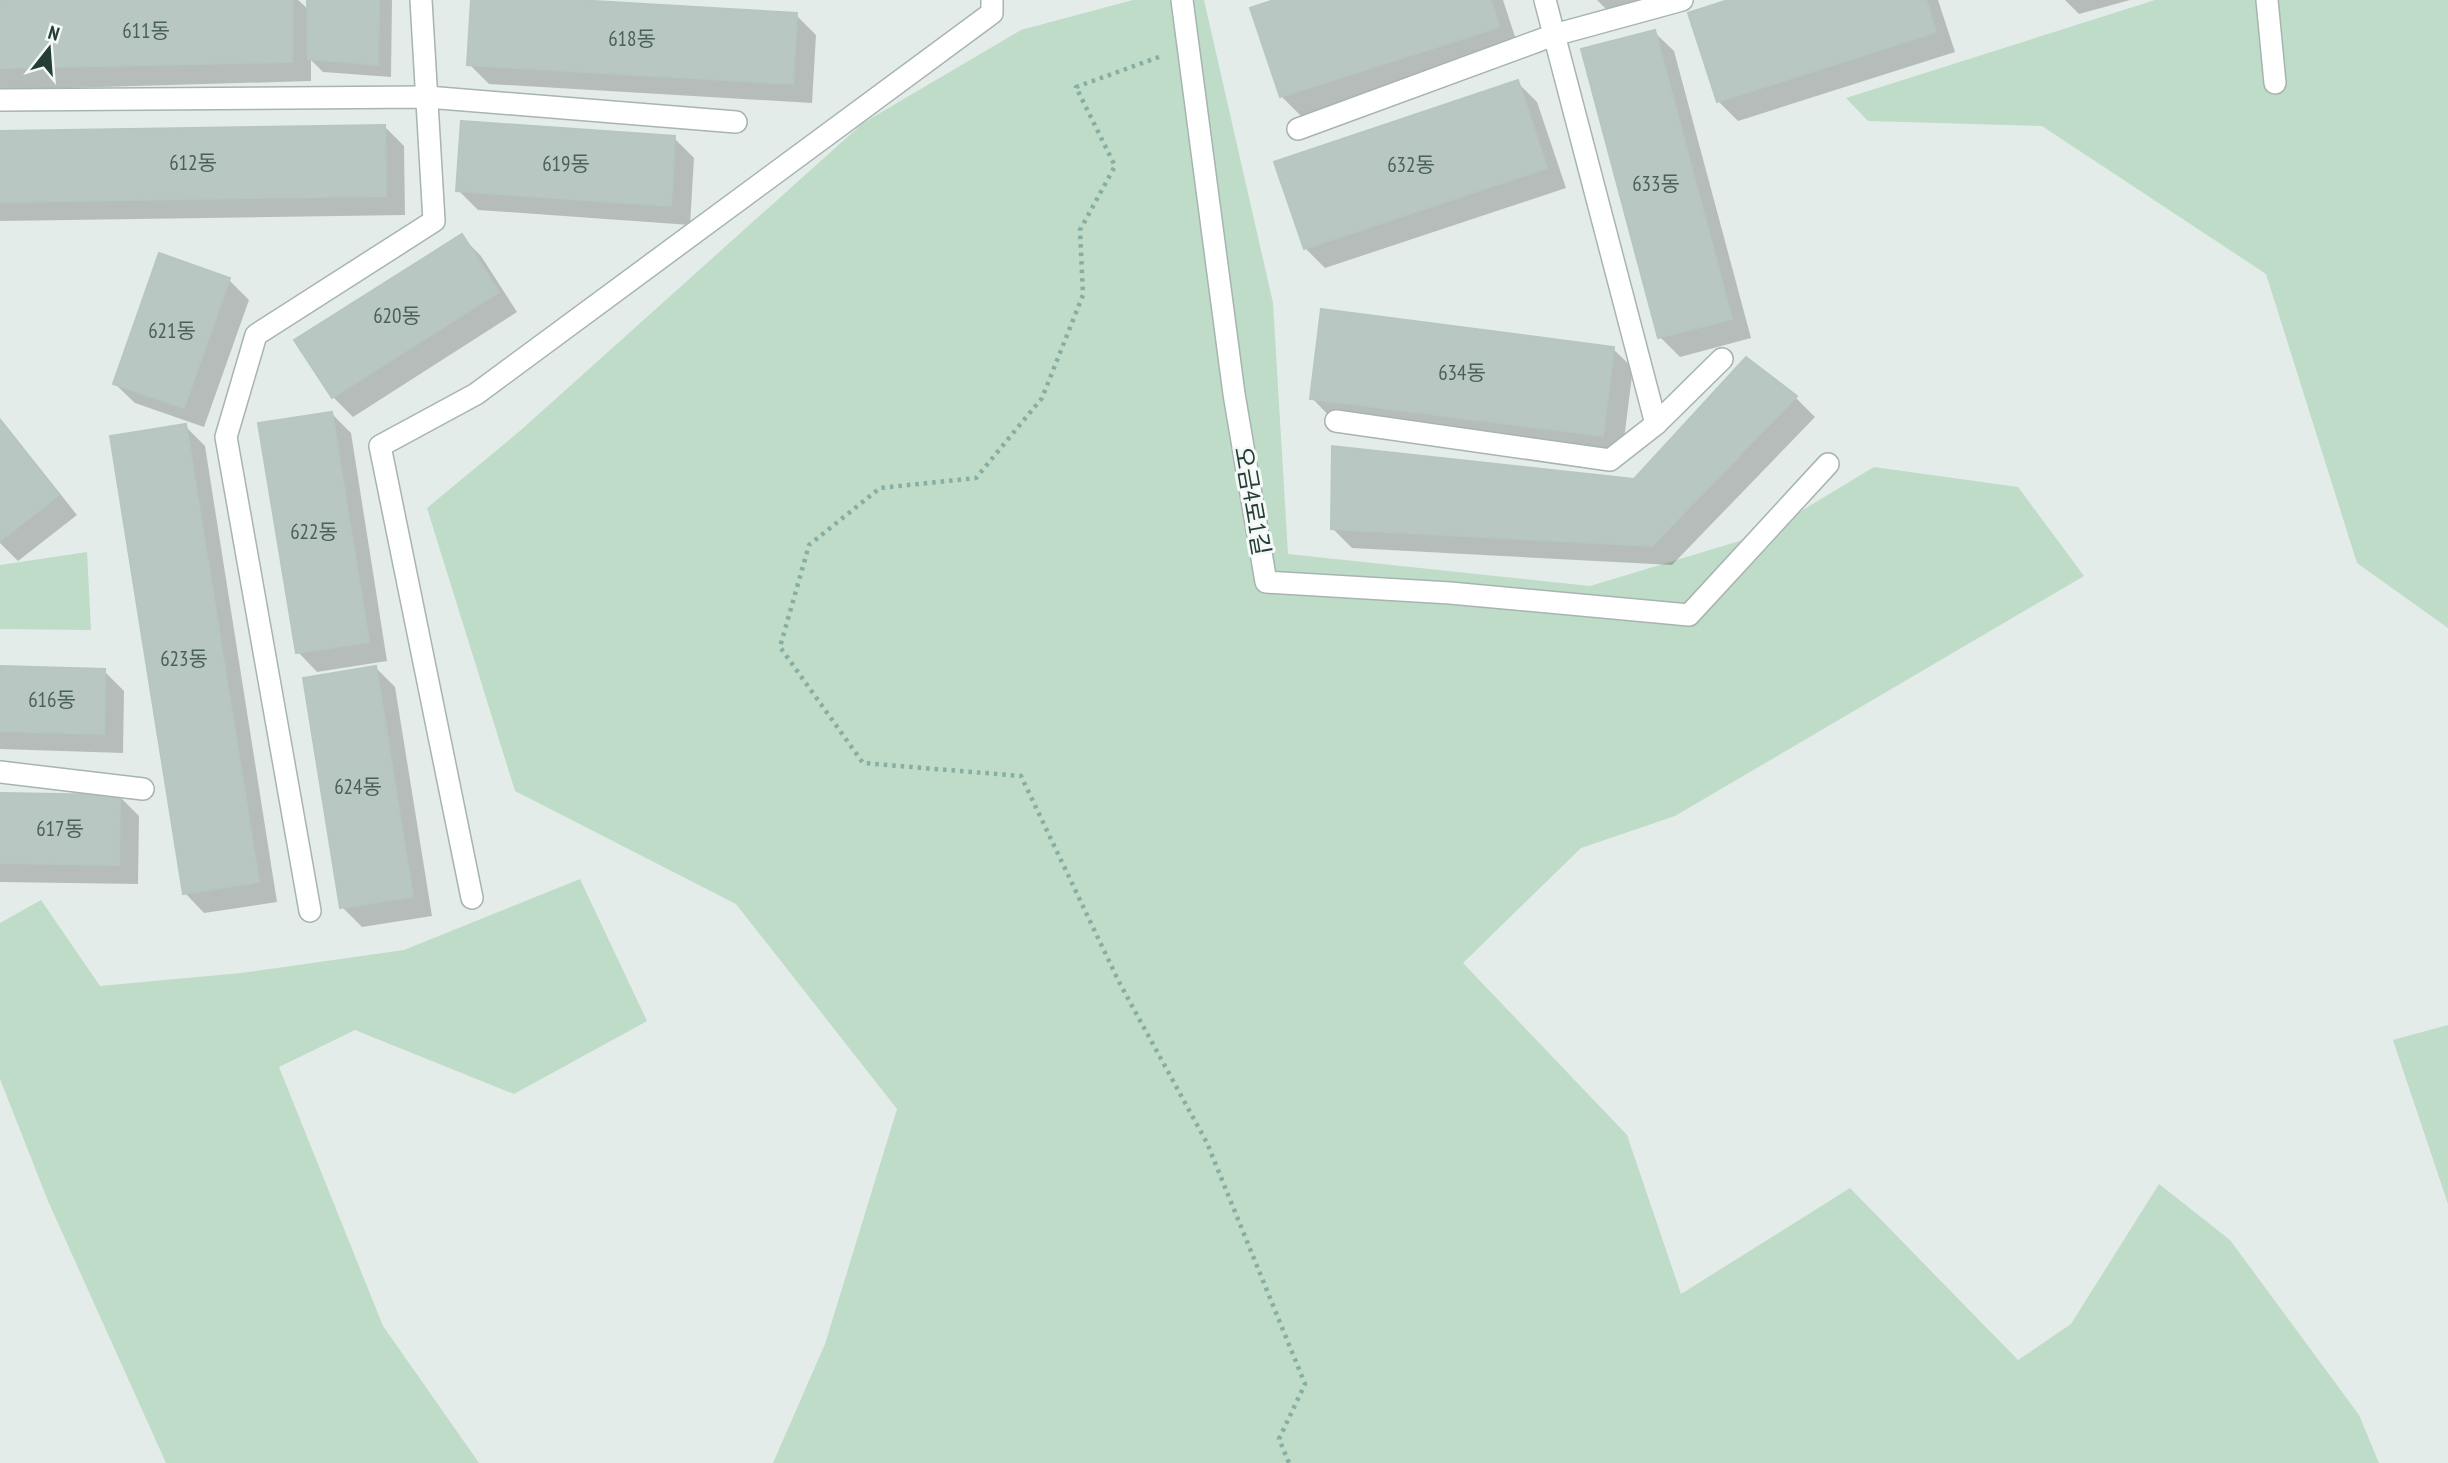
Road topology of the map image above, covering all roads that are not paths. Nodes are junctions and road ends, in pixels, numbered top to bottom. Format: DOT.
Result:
graph roads {
  1 [pos="421,0"];
  2 [pos="992,0"];
  3 [pos="1182,0"];
  4 [pos="1545,0"];
  5 [pos="1682,0"];
  6 [pos="2267,0"];
  7 [pos="1554,35"];
  8 [pos="2275,83"];
  9 [pos="427,97"];
  10 [pos="0,100"];
  11 [pos="736,122"];
  12 [pos="1298,129"];
  13 [pos="1722,359"];
  14 [pos="1336,421"];
  15 [pos="1656,424"];
  16 [pos="1828,464"];
  17 [pos="0,772"];
  18 [pos="143,789"];
  19 [pos="472,898"];
  20 [pos="310,911"];
  1 -- 9 [label="lane"];
  2 -- 19 [label="lane"];
  3 -- 16 [label="lane, 오금4로1길"];
  4 -- 7 [label="lane"];
  5 -- 7 [label="lane"];
  6 -- 8 [label="lane"];
  7 -- 12 [label="lane"];
  7 -- 15 [label="lane"];
  9 -- 10 [label="lane"];
  9 -- 11 [label="lane"];
  9 -- 20 [label="lane"];
  13 -- 15 [label="lane"];
  14 -- 15 [label="lane"];
  17 -- 18 [label="lane"];
}
